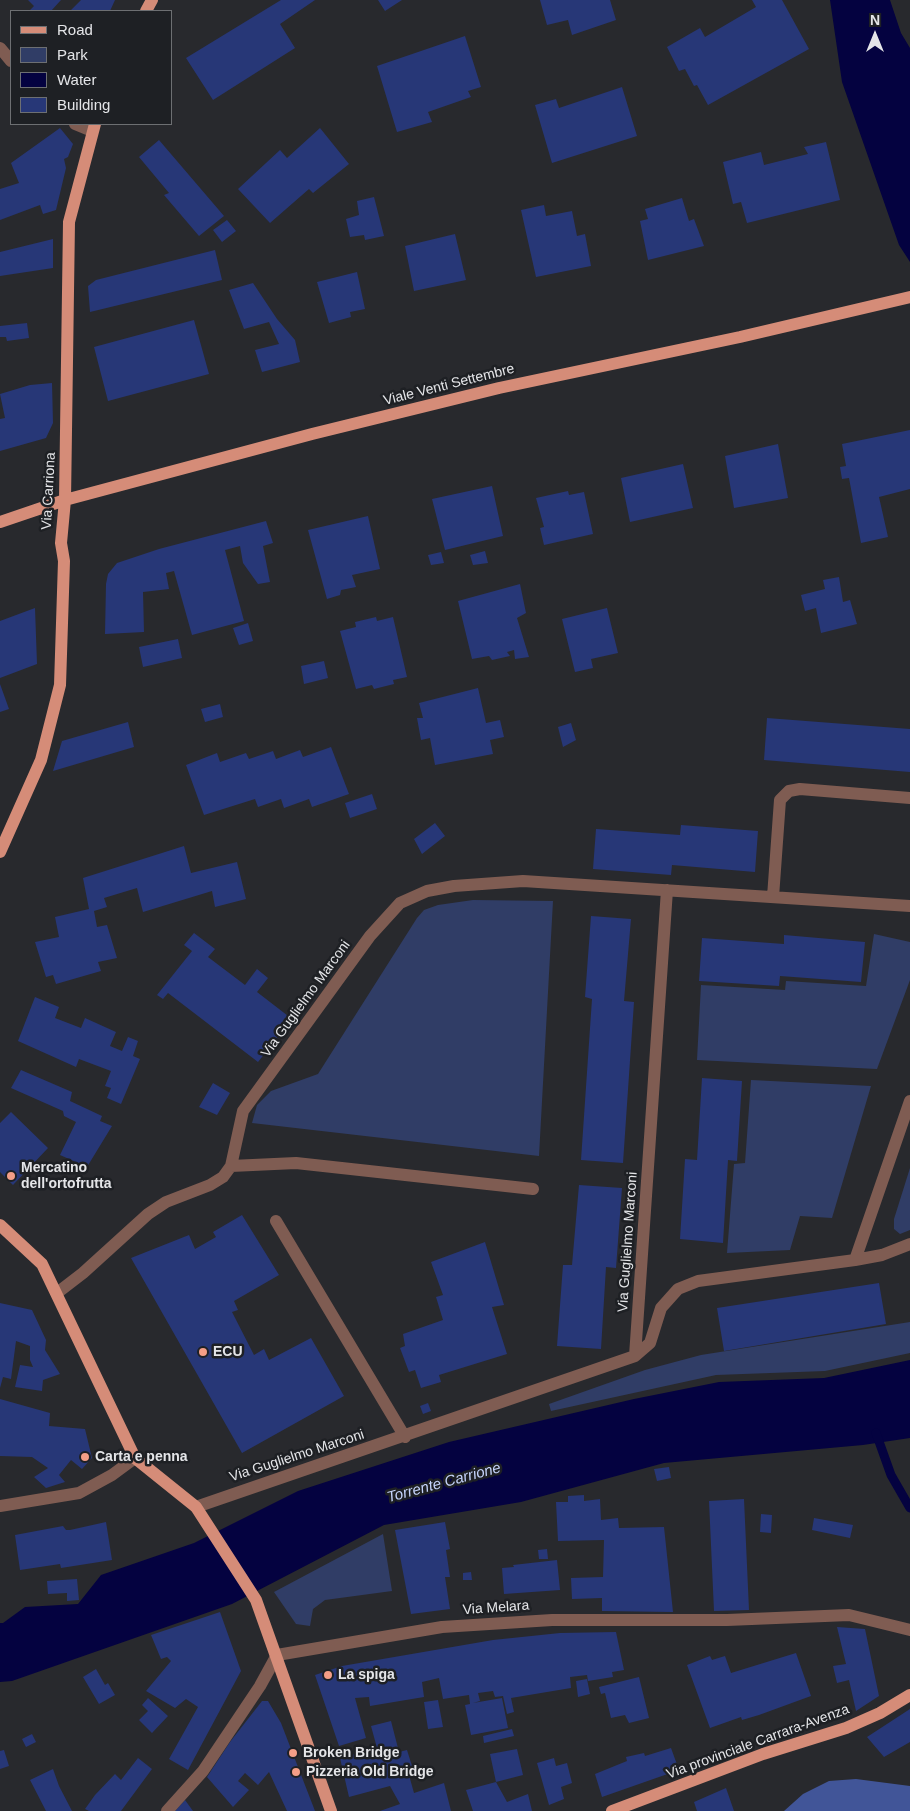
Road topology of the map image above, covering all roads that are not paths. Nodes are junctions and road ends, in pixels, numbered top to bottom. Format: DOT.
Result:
graph roads {
  1 [pos="0,48"];
  2 [pos="10,60"];
  3 [pos="81,125"];
  4 [pos="94,127"];
  5 [pos="904,299"];
  6 [pos="65,500"];
  7 [pos="0,522"];
  8 [pos="910,798"];
  9 [pos="0,852"];
  10 [pos="667,890"];
  11 [pos="773,897"];
  12 [pos="910,906"];
  13 [pos="910,1101"];
  14 [pos="231,1166"];
  15 [pos="532,1190"];
  16 [pos="276,1220"];
  17 [pos="0,1225"];
  18 [pos="910,1244"];
  19 [pos="855,1260"];
  20 [pos="57,1293"];
  21 [pos="635,1356"];
  22 [pos="405,1437"];
  23 [pos="135,1458"];
  24 [pos="0,1506"];
  25 [pos="196,1507"];
  26 [pos="910,1630"];
  27 [pos="277,1655"];
  28 [pos="910,1695"];
  29 [pos="167,1811"];
  30 [pos="331,1811"];
  31 [pos="612,1811"];
  1 -- 2 [label="street"];
  3 -- 4 [label="street"];
  4 -- 6 [label="main road, Via Carriona"];
  5 -- 6 [label="main road, Viale Venti Settembre"];
  6 -- 7 [label="main road, Viale Venti Settembre"];
  6 -- 9 [label="main road, Via Carriona"];
  8 -- 11 [label="street"];
  10 -- 11 [label="street, Via Guglielmo Marconi"];
  10 -- 14 [label="street, Via Guglielmo Marconi"];
  10 -- 21 [label="street, Via Guglielmo Marconi"];
  11 -- 12 [label="street, Via Guglielmo Marconi"];
  13 -- 19 [label="street"];
  14 -- 15 [label="street"];
  14 -- 20 [label="street"];
  16 -- 22 [label="street"];
  17 -- 20 [label="main road"];
  18 -- 19 [label="street, Via Guglielmo Marconi"];
  19 -- 21 [label="street, Via Guglielmo Marconi"];
  20 -- 23 [label="main road"];
  21 -- 22 [label="street, Via Guglielmo Marconi"];
  22 -- 25 [label="street, Via Guglielmo Marconi"];
  23 -- 24 [label="street"];
  23 -- 25 [label="main road"];
  25 -- 27 [label="main road"];
  26 -- 27 [label="street, Via Melara"];
  27 -- 29 [label="street"];
  27 -- 30 [label="main road"];
  28 -- 31 [label="main road, Via provinciale Carrara-Avenza"];
}
